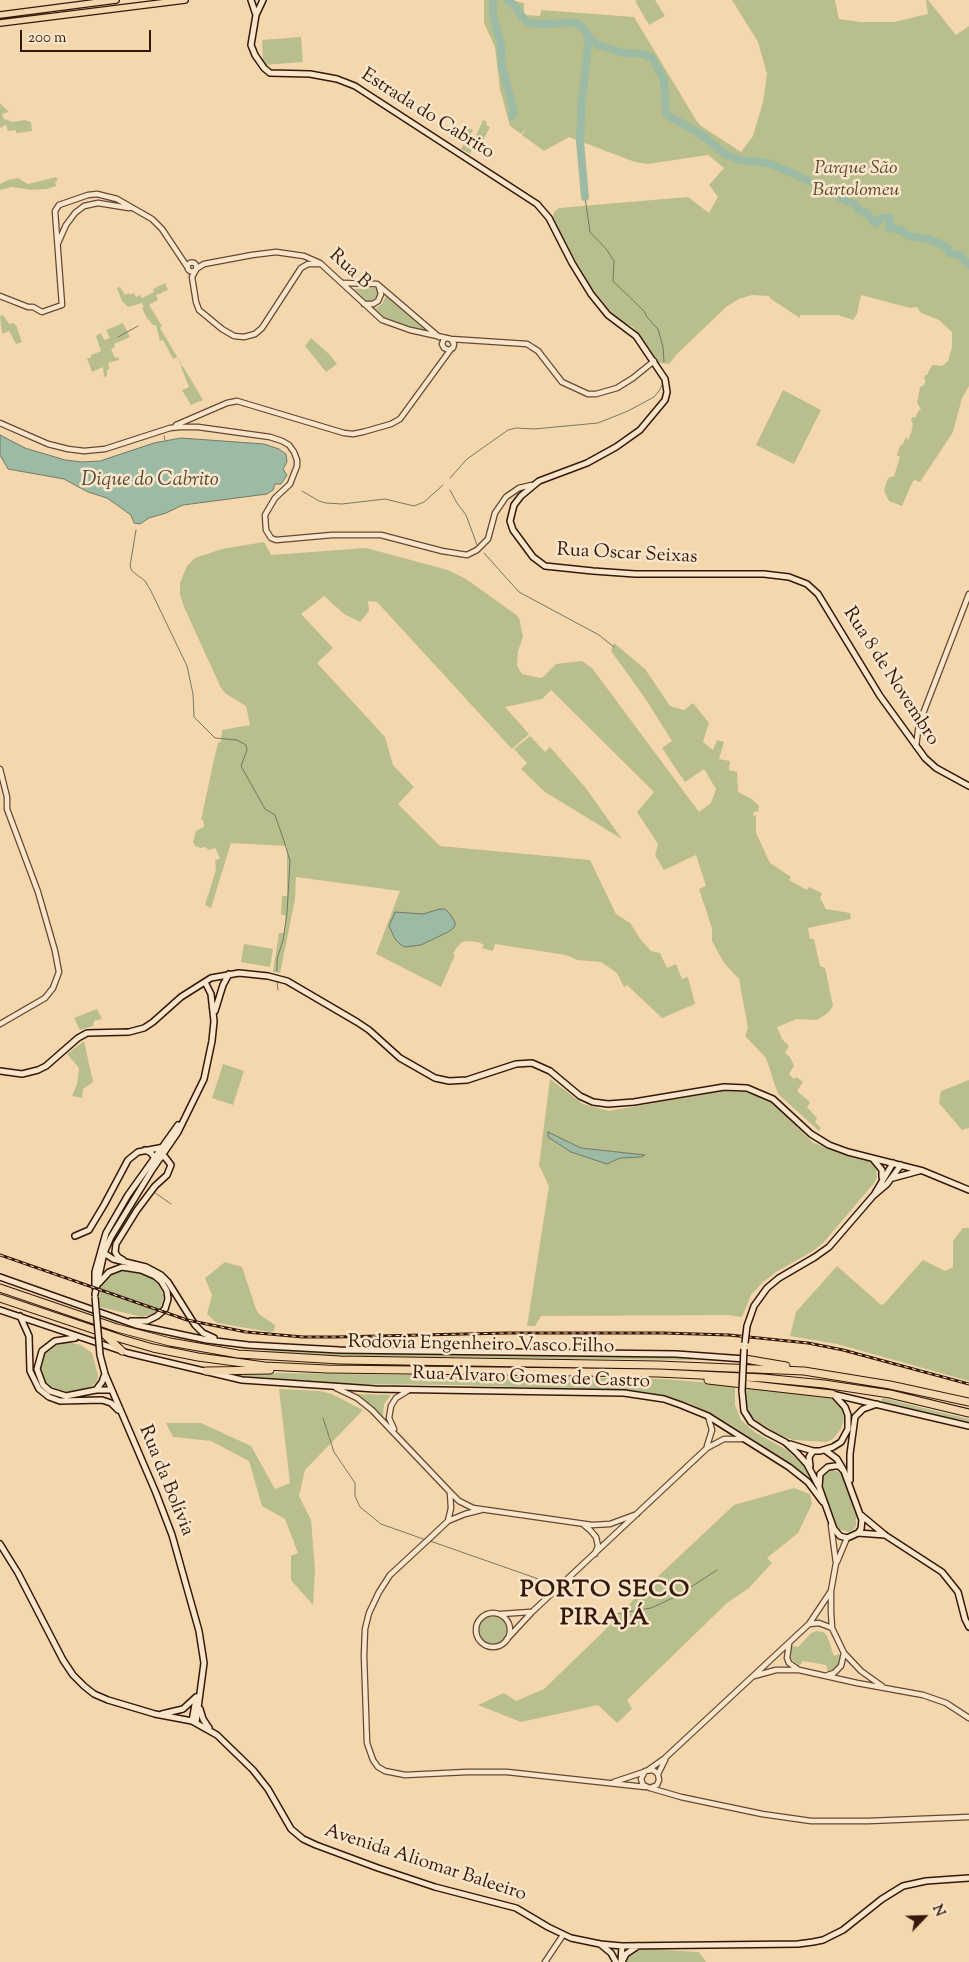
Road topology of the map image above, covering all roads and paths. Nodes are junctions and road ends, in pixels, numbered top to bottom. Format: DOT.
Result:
graph roads {
  1 [pos="116,0"];
  2 [pos="185,0"];
  3 [pos="251,0"];
  4 [pos="263,0"];
  5 [pos="0,15"];
  6 [pos="256,15"];
  7 [pos="0,23"];
  8 [pos="110,197"];
  9 [pos="535,202"];
  10 [pos="108,204"];
  11 [pos="135,209"];
  12 [pos="58,244"];
  13 [pos="182,258"];
  14 [pos="193,262"];
  15 [pos="204,264"];
  16 [pos="324,266"];
  17 [pos="188,269"];
  18 [pos="196,270"];
  19 [pos="192,277"];
  20 [pos="343,283"];
  21 [pos="377,284"];
  22 [pos="0,296"];
  23 [pos="364,304"];
  24 [pos="439,337"];
  25 [pos="449,338"];
  26 [pos="464,340"];
  27 [pos="442,345"];
  28 [pos="452,348"];
  29 [pos="443,361"];
  30 [pos="654,361"];
  31 [pos="197,417"];
  32 [pos="0,423"];
  33 [pos="170,428"];
  34 [pos="198,428"];
  35 [pos="532,485"];
  36 [pos="818,594"];
  37 [pos="969,594"];
  38 [pos="916,747"];
  39 [pos="0,769"];
  40 [pos="969,786"];
  41 [pos="229,974"];
  42 [pos="205,982"];
  43 [pos="214,1014"];
  44 [pos="0,1024"];
  45 [pos="0,1071"];
  46 [pos="165,1147"];
  47 [pos="145,1150"];
  48 [pos="162,1156"];
  49 [pos="154,1157"];
  50 [pos="871,1157"];
  51 [pos="893,1163"];
  52 [pos="901,1165"];
  53 [pos="923,1171"];
  54 [pos="891,1179"];
  55 [pos="879,1185"];
  56 [pos="969,1190"];
  57 [pos="873,1196"];
  58 [pos="75,1236"];
  59 [pos="104,1253"];
  60 [pos="100,1260"];
  61 [pos="126,1262"];
  62 [pos="115,1268"];
  63 [pos="0,1277"];
  64 [pos="97,1285"];
  65 [pos="0,1288"];
  66 [pos="96,1296"];
  67 [pos="0,1298"];
  68 [pos="0,1310"];
  69 [pos="20,1316"];
  70 [pos="123,1320"];
  71 [pos="103,1333"];
  72 [pos="78,1337"];
  73 [pos="234,1343"];
  74 [pos="122,1351"];
  75 [pos="746,1359"];
  76 [pos="296,1368"];
  77 [pos="206,1371"];
  78 [pos="804,1371"];
  79 [pos="658,1373"];
  80 [pos="105,1374"];
  81 [pos="335,1387"];
  82 [pos="96,1390"];
  83 [pos="409,1390"];
  84 [pos="112,1391"];
  85 [pos="832,1394"];
  86 [pos="102,1400"];
  87 [pos="969,1402"];
  88 [pos="879,1404"];
  89 [pos="969,1413"];
  90 [pos="123,1416"];
  91 [pos="708,1416"];
  92 [pos="969,1426"];
  93 [pos="400,1439"];
  94 [pos="744,1439"];
  95 [pos="785,1442"];
  96 [pos="706,1448"];
  97 [pos="824,1450"];
  98 [pos="813,1451"];
  99 [pos="811,1471"];
  100 [pos="844,1471"];
  101 [pos="850,1483"];
  102 [pos="819,1487"];
  103 [pos="450,1492"];
  104 [pos="823,1502"];
  105 [pos="481,1510"];
  106 [pos="637,1514"];
  107 [pos="860,1514"];
  108 [pos="448,1521"];
  109 [pos="831,1523"];
  110 [pos="582,1525"];
  111 [pos="858,1533"];
  112 [pos="885,1535"];
  113 [pos="847,1538"];
  114 [pos="0,1544"];
  115 [pos="594,1556"];
  116 [pos="836,1564"];
  117 [pos="831,1591"];
  118 [pos="532,1612"];
  119 [pos="498,1614"];
  120 [pos="809,1624"];
  121 [pos="969,1627"];
  122 [pos="832,1628"];
  123 [pos="507,1639"];
  124 [pos="789,1642"];
  125 [pos="844,1653"];
  126 [pos="800,1670"];
  127 [pos="824,1676"];
  128 [pos="753,1677"];
  129 [pos="201,1682"];
  130 [pos="883,1687"];
  131 [pos="196,1697"];
  132 [pos="200,1703"];
  133 [pos="155,1714"];
  134 [pos="969,1718"];
  135 [pos="194,1722"];
  136 [pos="210,1731"];
  137 [pos="666,1758"];
  138 [pos="646,1771"];
  139 [pos="658,1774"];
  140 [pos="659,1780"];
  141 [pos="612,1782"];
  142 [pos="648,1788"];
  143 [pos="668,1793"];
  144 [pos="969,1817"];
  145 [pos="969,1878"];
  146 [pos="563,1935"];
  147 [pos="600,1944"];
  148 [pos="619,1946"];
  149 [pos="638,1946"];
  150 [pos="545,1962"];
  151 [pos="616,1962"];
  152 [pos="622,1962"];
  1 -- 5 [label="main road"];
  2 -- 7 [label="main road"];
  3 -- 6 [label="main road, Estrada do Cabrito"];
  4 -- 6 [label="main road, Estrada do Cabrito"];
  6 -- 9 [label="main road, Estrada do Cabrito"];
  8 -- 10 [label="street"];
  8 -- 11 [label="street"];
  8 -- 12 [label="street"];
  9 -- 30 [label="main road, Rua Oscar Seixas"];
  10 -- 11 [label="street"];
  10 -- 12 [label="street"];
  11 -- 13 [label="street"];
  12 -- 22 [label="street"];
  13 -- 14 [label="street"];
  13 -- 17 [label="street"];
  14 -- 15 [label="street"];
  14 -- 17 [label="street"];
  14 -- 18 [label="street"];
  15 -- 16 [label="street, Rua B"];
  15 -- 18 [label="street, Rua B"];
  16 -- 19 [label="street"];
  16 -- 20 [label="street, Rua B"];
  17 -- 18 [label="street"];
  17 -- 19 [label="street"];
  18 -- 19 [label="street"];
  20 -- 21 [label="street"];
  20 -- 23 [label="street, Rua B"];
  21 -- 23 [label="street"];
  21 -- 24 [label="street"];
  23 -- 24 [label="street, Rua B"];
  24 -- 25 [label="street, Rua B"];
  24 -- 27 [label="street"];
  25 -- 26 [label="street"];
  25 -- 27 [label="street"];
  25 -- 28 [label="street"];
  26 -- 28 [label="street"];
  26 -- 30 [label="street"];
  27 -- 28 [label="street"];
  27 -- 29 [label="street"];
  28 -- 29 [label="street"];
  29 -- 31 [label="street"];
  30 -- 35 [label="main road, Rua Oscar Seixas"];
  31 -- 33 [label="street"];
  31 -- 34 [label="street"];
  32 -- 33 [label="street"];
  33 -- 34 [label="street"];
  34 -- 35 [label="street"];
  35 -- 36 [label="main road, Rua Oscar Seixas"];
  36 -- 38 [label="main road, Rua 8 de Novembro"];
  37 -- 38 [label="street"];
  38 -- 40 [label="main road, Rua 8 de Novembro"];
  39 -- 44 [label="street"];
  41 -- 42 [label="main road"];
  41 -- 43 [label="main road, Rua da Bolívia"];
  41 -- 50 [label="main road"];
  42 -- 43 [label="main road, Rua da Bolívia"];
  42 -- 45 [label="main road"];
  43 -- 46 [label="main road, Rua da Bolívia"];
  46 -- 47 [label="main road"];
  46 -- 48 [label="main road, Rua da Bolívia"];
  46 -- 49 [label="main road, Rua da Bolívia"];
  47 -- 49 [label="main road"];
  47 -- 58 [label="main road"];
  48 -- 49 [label="main road"];
  48 -- 59 [label="main road, Rua da Bolívia"];
  48 -- 61 [label="main road"];
  49 -- 60 [label="main road, Rua da Bolívia"];
  50 -- 51 [label="main road"];
  50 -- 55 [label="main road"];
  51 -- 52 [label="main road"];
  51 -- 55 [label="main road"];
  52 -- 53 [label="main road"];
  52 -- 54 [label="main road"];
  53 -- 54 [label="main road"];
  53 -- 56 [label="main road"];
  54 -- 57 [label="main road"];
  55 -- 57 [label="main road"];
  57 -- 95 [label="main road, bridge"];
  59 -- 60 [label="main road, Rua da Bolívia"];
  59 -- 61 [label="main road"];
  60 -- 62 [label="main road"];
  60 -- 64 [label="main road, Rua da Bolívia"];
  60 -- 66 [label="main road, Rua da Bolívia"];
  61 -- 73 [label="main road"];
  62 -- 64 [label="main road"];
  62 -- 70 [label="main road"];
  63 -- 70 [label="main road"];
  64 -- 66 [label="main road, Rua da Bolívia"];
  65 -- 78 [label="highway, Rodovia Engenheiro Vasco Filho"];
  66 -- 80 [label="main road, Rua da Bolívia, bridge"];
  67 -- 71 [label="highway, Rodovia Engenheiro Vasco Filho"];
  68 -- 69 [label="main road"];
  69 -- 72 [label="main road"];
  69 -- 86 [label="main road"];
  70 -- 73 [label="main road"];
  71 -- 74 [label="highway"];
  71 -- 76 [label="highway, Rodovia Engenheiro Vasco Filho"];
  72 -- 74 [label="main road"];
  72 -- 82 [label="main road"];
  73 -- 75 [label="main road"];
  74 -- 77 [label="main road"];
  75 -- 78 [label="highway"];
  76 -- 77 [label="highway"];
  76 -- 79 [label="highway, Rodovia Engenheiro Vasco Filho"];
  77 -- 81 [label="main road, Rua Alvaro Gomes de Castro"];
  78 -- 87 [label="highway, Rodovia Engenheiro Vasco Filho"];
  79 -- 85 [label="highway"];
  79 -- 89 [label="highway, Rodovia Engenheiro Vasco Filho"];
  80 -- 82 [label="main road"];
  80 -- 84 [label="main road, Rua da Bolívia"];
  81 -- 83 [label="main road, Rua Alvaro Gomes de Castro"];
  81 -- 93 [label="street"];
  82 -- 84 [label="main road"];
  83 -- 91 [label="main road, Rua Alvaro Gomes de Castro"];
  83 -- 93 [label="street"];
  84 -- 86 [label="main road"];
  84 -- 90 [label="main road, Rua da Bolívia"];
  85 -- 88 [label="main road"];
  85 -- 97 [label="main road"];
  86 -- 90 [label="main road"];
  88 -- 92 [label="main road"];
  88 -- 101 [label="main road"];
  90 -- 129 [label="main road, Rua da Bolívia"];
  91 -- 94 [label="main road, Rua Alvaro Gomes de Castro"];
  91 -- 96 [label="street"];
  93 -- 103 [label="street"];
  94 -- 96 [label="street"];
  94 -- 104 [label="main road, Rua Alvaro Gomes de Castro"];
  95 -- 98 [label="main road"];
  95 -- 99 [label="main road"];
  96 -- 106 [label="street"];
  97 -- 98 [label="main road"];
  97 -- 100 [label="main road"];
  98 -- 99 [label="main road"];
  99 -- 102 [label="main road"];
  100 -- 101 [label="main road"];
  100 -- 102 [label="main road"];
  101 -- 107 [label="main road"];
  102 -- 104 [label="main road"];
  103 -- 105 [label="street"];
  103 -- 108 [label="street"];
  104 -- 109 [label="main road"];
  105 -- 108 [label="street"];
  105 -- 110 [label="street"];
  106 -- 110 [label="street"];
  106 -- 115 [label="street"];
  107 -- 111 [label="main road"];
  107 -- 112 [label="main road"];
  108 -- 141 [label="street"];
  109 -- 113 [label="main road"];
  109 -- 116 [label="street"];
  110 -- 115 [label="street"];
  111 -- 112 [label="main road"];
  111 -- 113 [label="main road"];
  112 -- 121 [label="main road"];
  113 -- 116 [label="street"];
  114 -- 133 [label="main road, Avenida Aliomar Baleeiro"];
  115 -- 118 [label="street"];
  116 -- 117 [label="street"];
  117 -- 120 [label="street"];
  117 -- 122 [label="street"];
  118 -- 119 [label="street"];
  118 -- 123 [label="street"];
  119 -- 123 [label="street"];
  119 -- 123 [label="street"];
  120 -- 122 [label="street"];
  120 -- 124 [label="street"];
  122 -- 125 [label="street"];
  124 -- 126 [label="street"];
  124 -- 128 [label="street"];
  125 -- 127 [label="street"];
  125 -- 130 [label="street"];
  126 -- 127 [label="street"];
  126 -- 128 [label="street"];
  127 -- 130 [label="street"];
  128 -- 137 [label="street"];
  129 -- 131 [label="main road, Rua da Bolívia"];
  129 -- 132 [label="main road, Rua da Bolívia"];
  130 -- 134 [label="street"];
  131 -- 133 [label="main road"];
  131 -- 135 [label="main road, Rua da Bolívia"];
  132 -- 135 [label="main road, Rua da Bolívia"];
  132 -- 136 [label="main road"];
  133 -- 135 [label="main road, Avenida Aliomar Baleeiro"];
  135 -- 136 [label="main road, Avenida Aliomar Baleeiro"];
  136 -- 146 [label="main road, Avenida Aliomar Baleeiro"];
  137 -- 138 [label="street"];
  137 -- 139 [label="street"];
  138 -- 139 [label="street"];
  138 -- 141 [label="street"];
  138 -- 142 [label="street"];
  139 -- 140 [label="street"];
  140 -- 142 [label="street"];
  140 -- 143 [label="street"];
  141 -- 142 [label="street"];
  142 -- 143 [label="street"];
  143 -- 144 [label="street"];
  145 -- 149 [label="main road, Avenida Aliomar Baleeiro"];
  146 -- 147 [label="main road, Avenida Aliomar Baleeiro"];
  146 -- 150 [label="street"];
  147 -- 148 [label="main road, Avenida Aliomar Baleeiro"];
  147 -- 151 [label="main road"];
  148 -- 149 [label="main road, Avenida Aliomar Baleeiro"];
  148 -- 151 [label="main road"];
  148 -- 152 [label="main road"];
  149 -- 152 [label="main road"];
}
